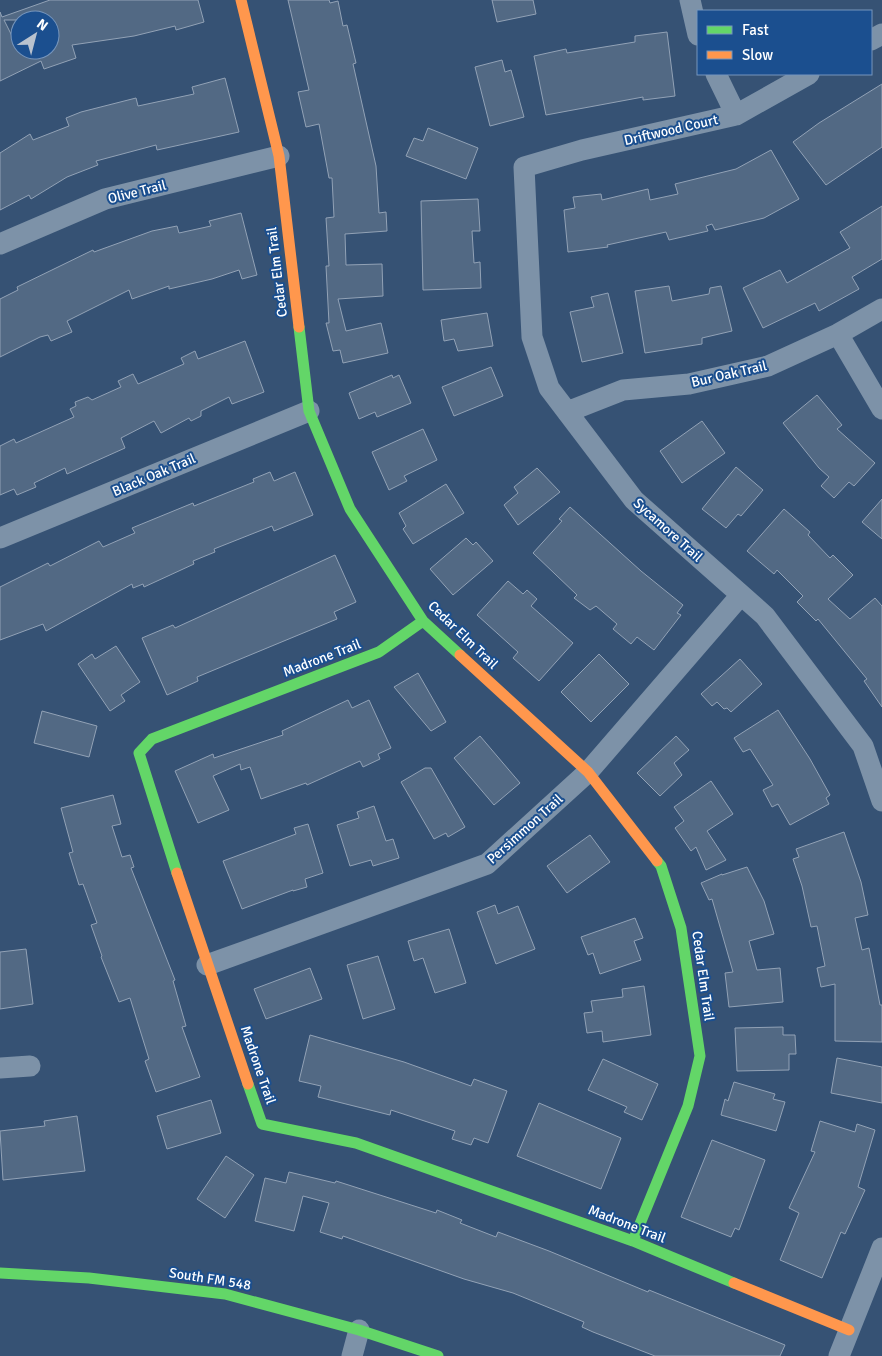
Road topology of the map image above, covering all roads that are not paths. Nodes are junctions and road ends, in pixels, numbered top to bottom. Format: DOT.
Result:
graph roads {
  1 [pos="241,0"];
  2 [pos="690,0"];
  3 [pos="697,31"];
  4 [pos="716,75"];
  5 [pos="808,75"];
  6 [pos="736,115"];
  7 [pos="279,156"];
  8 [pos="524,167"];
  9 [pos="0,244"];
  10 [pos="882,308"];
  11 [pos="838,334"];
  12 [pos="882,409"];
  13 [pos="308,411"];
  14 [pos="567,412"];
  15 [pos="0,538"];
  16 [pos="741,596"];
  17 [pos="423,620"];
  18 [pos="588,772"];
  19 [pos="882,801"];
  20 [pos="208,965"];
  21 [pos="30,1066"];
  22 [pos="0,1068"];
  23 [pos="633,1241"];
  24 [pos="882,1248"];
  25 [pos="0,1274"];
  26 [pos="359,1330"];
  27 [pos="849,1330"];
  28 [pos="352,1356"];
  29 [pos="438,1356"];
  30 [pos="839,1356"];
  1 -- 7 [label="street, Cedar Elm Trail"];
  2 -- 3 [label="street"];
  4 -- 6 [label="street"];
  5 -- 6 [label="street, Driftwood Court"];
  6 -- 8 [label="street, Driftwood Court"];
  7 -- 9 [label="street, Olive Trail"];
  7 -- 13 [label="street, Cedar Elm Trail"];
  8 -- 14 [label="street, Sycamore Trail"];
  10 -- 11 [label="street, Bur Oak Trail"];
  11 -- 12 [label="street"];
  11 -- 14 [label="street, Bur Oak Trail"];
  13 -- 15 [label="street, Black Oak Trail"];
  13 -- 17 [label="street, Cedar Elm Trail"];
  14 -- 16 [label="street, Sycamore Trail"];
  16 -- 18 [label="street, Persimmon Trail"];
  16 -- 19 [label="street, Sycamore Trail"];
  17 -- 18 [label="street, Cedar Elm Trail"];
  17 -- 20 [label="street, Madrone Trail"];
  18 -- 20 [label="street, Persimmon Trail"];
  18 -- 23 [label="street, Cedar Elm Trail"];
  20 -- 23 [label="street, Madrone Trail"];
  21 -- 22 [label="street"];
  23 -- 27 [label="street, Madrone Trail"];
  24 -- 27 [label="street"];
  25 -- 26 [label="street, South FM 548"];
  26 -- 28 [label="street"];
  26 -- 29 [label="street, South FM 548"];
  27 -- 30 [label="street"];
}
